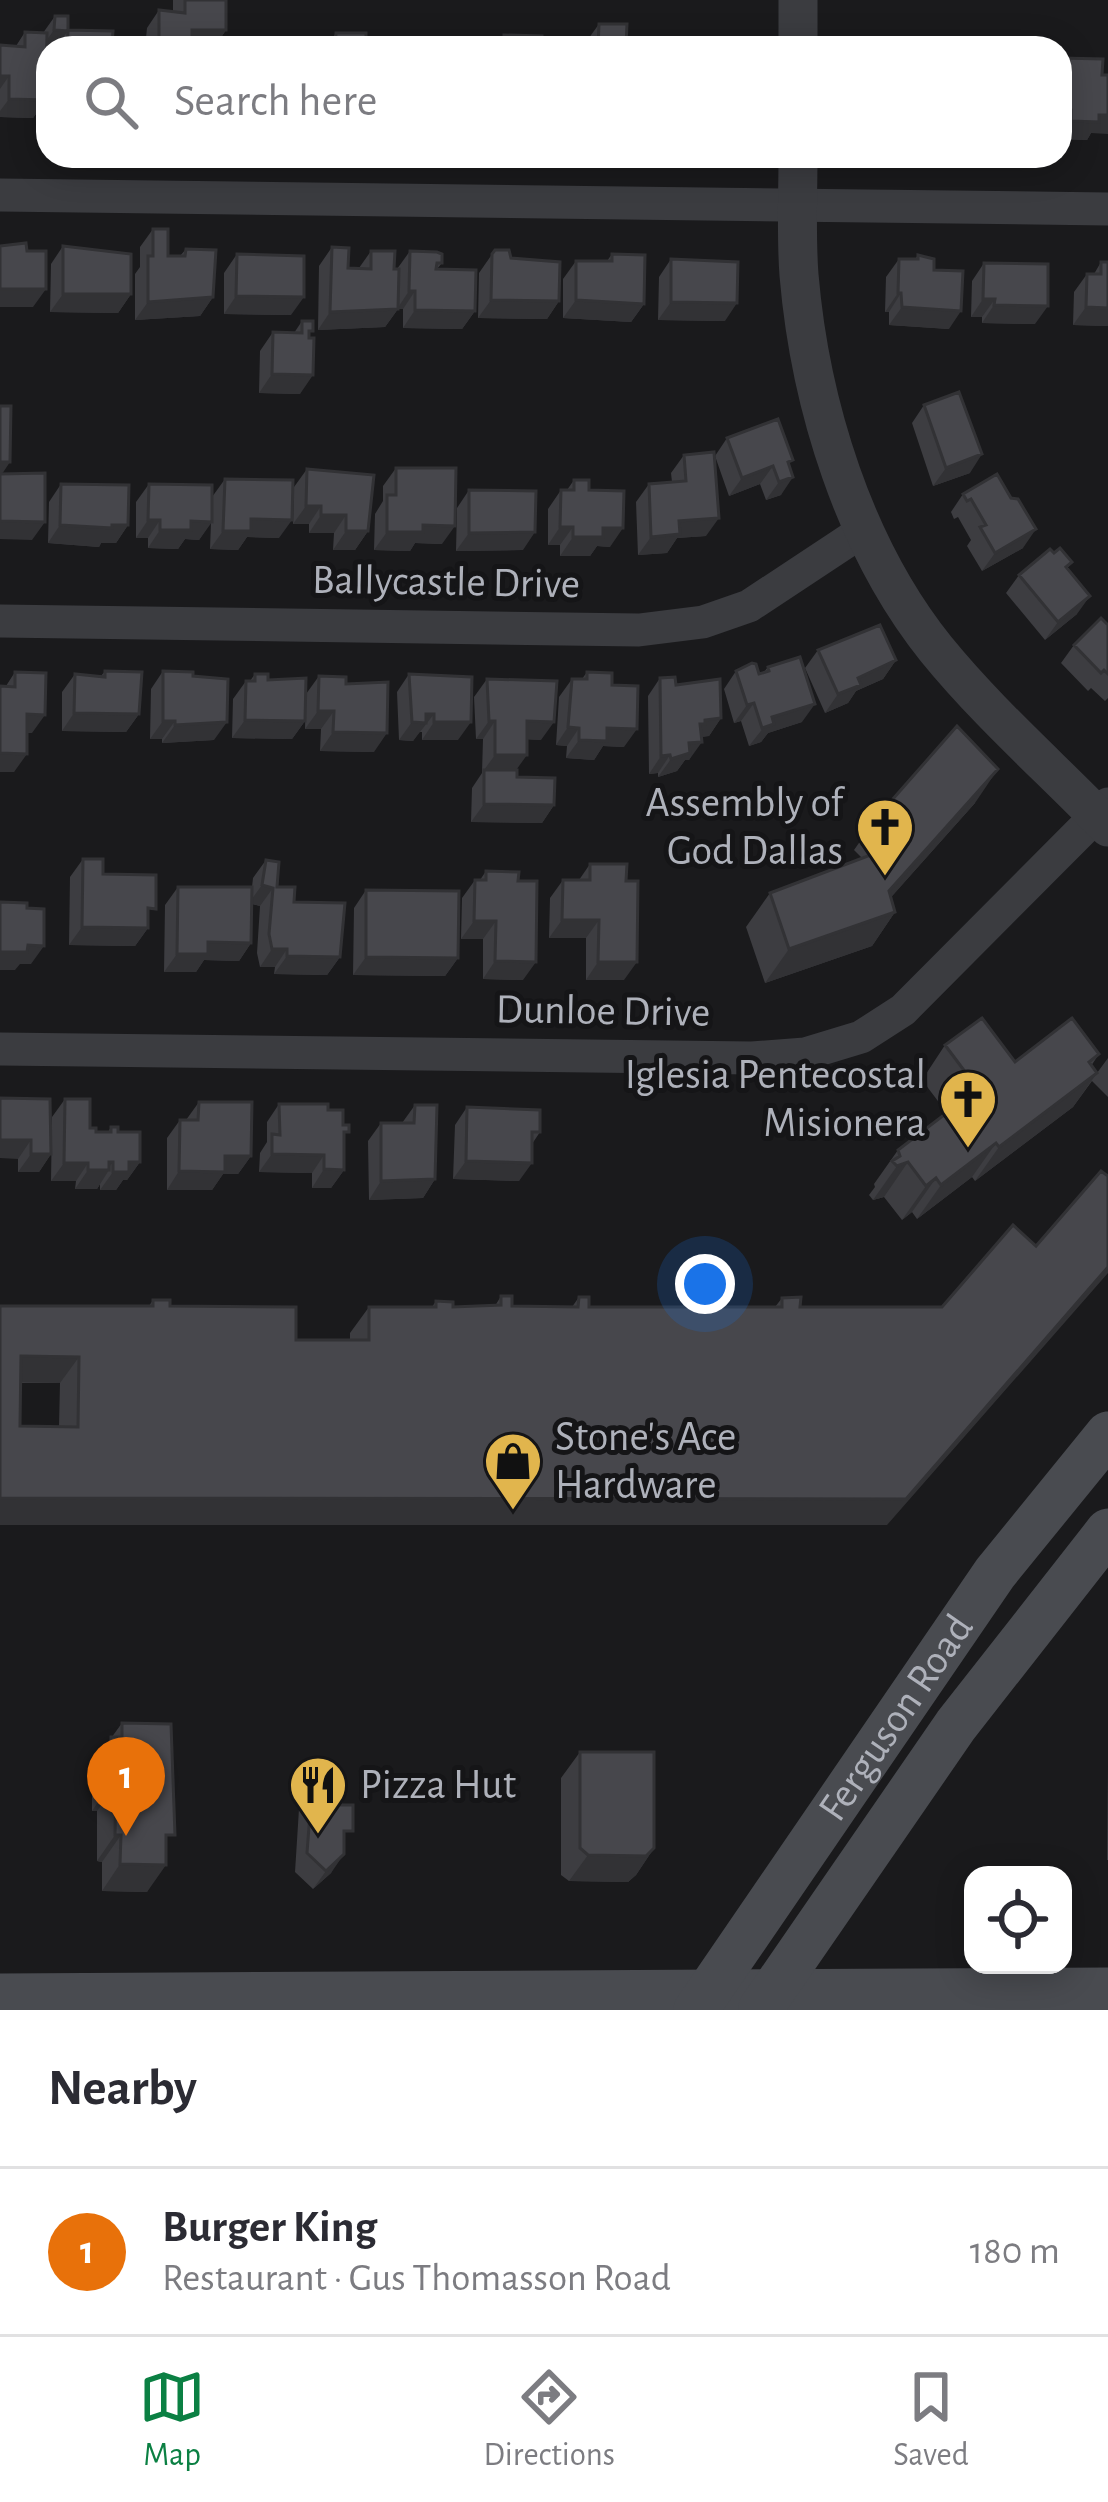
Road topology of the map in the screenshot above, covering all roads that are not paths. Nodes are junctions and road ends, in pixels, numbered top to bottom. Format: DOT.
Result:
graph roads {
  1 [pos="798,0"];
  2 [pos="797,36"];
  3 [pos="798,168"];
  4 [pos="0,195"];
  5 [pos="798,205"];
  6 [pos="1108,209"];
  7 [pos="865,530"];
  8 [pos="0,621"];
  9 [pos="1104,816"];
  10 [pos="0,1049"];
  11 [pos="1108,1434"];
  12 [pos="1108,1531"];
  13 [pos="1108,1990"];
  14 [pos="23,2000"];
  15 [pos="766,2001"];
  16 [pos="702,2002"];
  1 -- 2 [label="street"];
  3 -- 5 [label="street"];
  4 -- 5 [label="street"];
  5 -- 6 [label="street"];
  5 -- 7 [label="street"];
  7 -- 8 [label="street, Ballycastle Drive"];
  7 -- 9 [label="street"];
  9 -- 10 [label="street, Dunloe Drive"];
  11 -- 16 [label="main road, Ferguson Road"];
  12 -- 15 [label="main road, Ferguson Road"];
  13 -- 15 [label="main road"];
  14 -- 16 [label="main road"];
  15 -- 16 [label="main road"];
}
